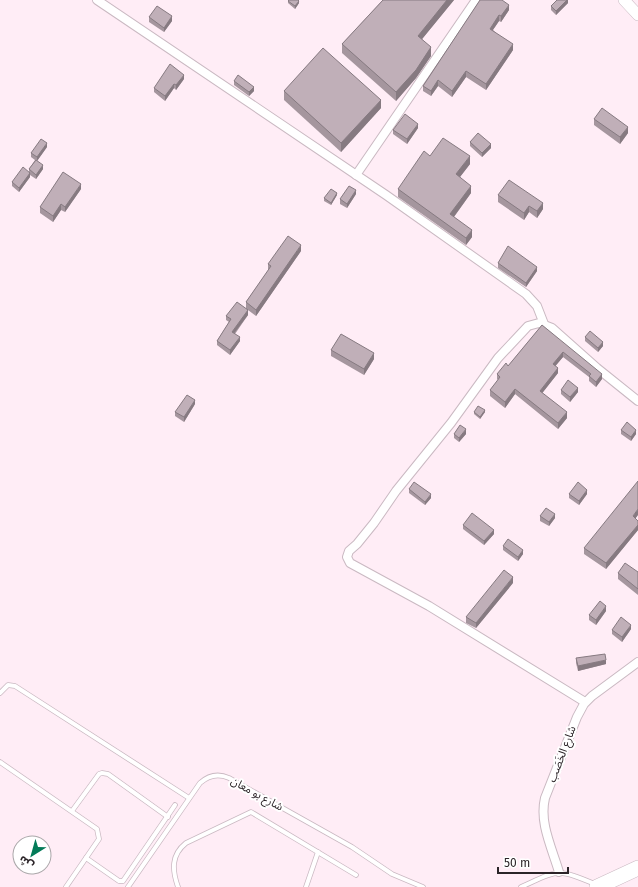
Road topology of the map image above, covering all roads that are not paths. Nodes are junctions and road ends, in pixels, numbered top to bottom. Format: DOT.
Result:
graph roads {
  1 [pos="97,0"];
  2 [pos="476,0"];
  3 [pos="624,0"];
  4 [pos="638,15"];
  5 [pos="356,175"];
  6 [pos="544,324"];
  7 [pos="638,401"];
  8 [pos="638,662"];
  9 [pos="0,693"];
  10 [pos="586,702"];
  11 [pos="0,762"];
  12 [pos="189,798"];
  13 [pos="175,806"];
  14 [pos="72,811"];
  15 [pos="168,817"];
  16 [pos="318,852"];
  17 [pos="86,858"];
  18 [pos="638,868"];
  19 [pos="559,872"];
  20 [pos="356,875"];
  21 [pos="598,886"];
  22 [pos="66,887"];
  23 [pos="128,887"];
  24 [pos="178,887"];
  25 [pos="306,887"];
  26 [pos="423,887"];
  27 [pos="520,887"];
  1 -- 5 [label="street"];
  2 -- 5 [label="street"];
  3 -- 4 [label="main road"];
  5 -- 6 [label="street"];
  6 -- 7 [label="street"];
  6 -- 10 [label="street"];
  8 -- 10 [label="street, شارع الخَصَب"];
  9 -- 12 [label="lane"];
  10 -- 19 [label="street, شارع الخَصَب"];
  11 -- 14 [label="lane"];
  12 -- 23 [label="lane, شارع بو معان"];
  12 -- 26 [label="lane, شارع بو معان"];
  13 -- 15 [label="lane"];
  14 -- 15 [label="lane"];
  14 -- 17 [label="lane"];
  15 -- 17 [label="lane"];
  16 -- 20 [label="lane"];
  16 -- 24 [label="lane"];
  16 -- 25 [label="lane"];
  17 -- 22 [label="lane"];
  18 -- 21 [label="highway"];
  19 -- 21 [label="lane"];
  19 -- 27 [label="lane"];
}
